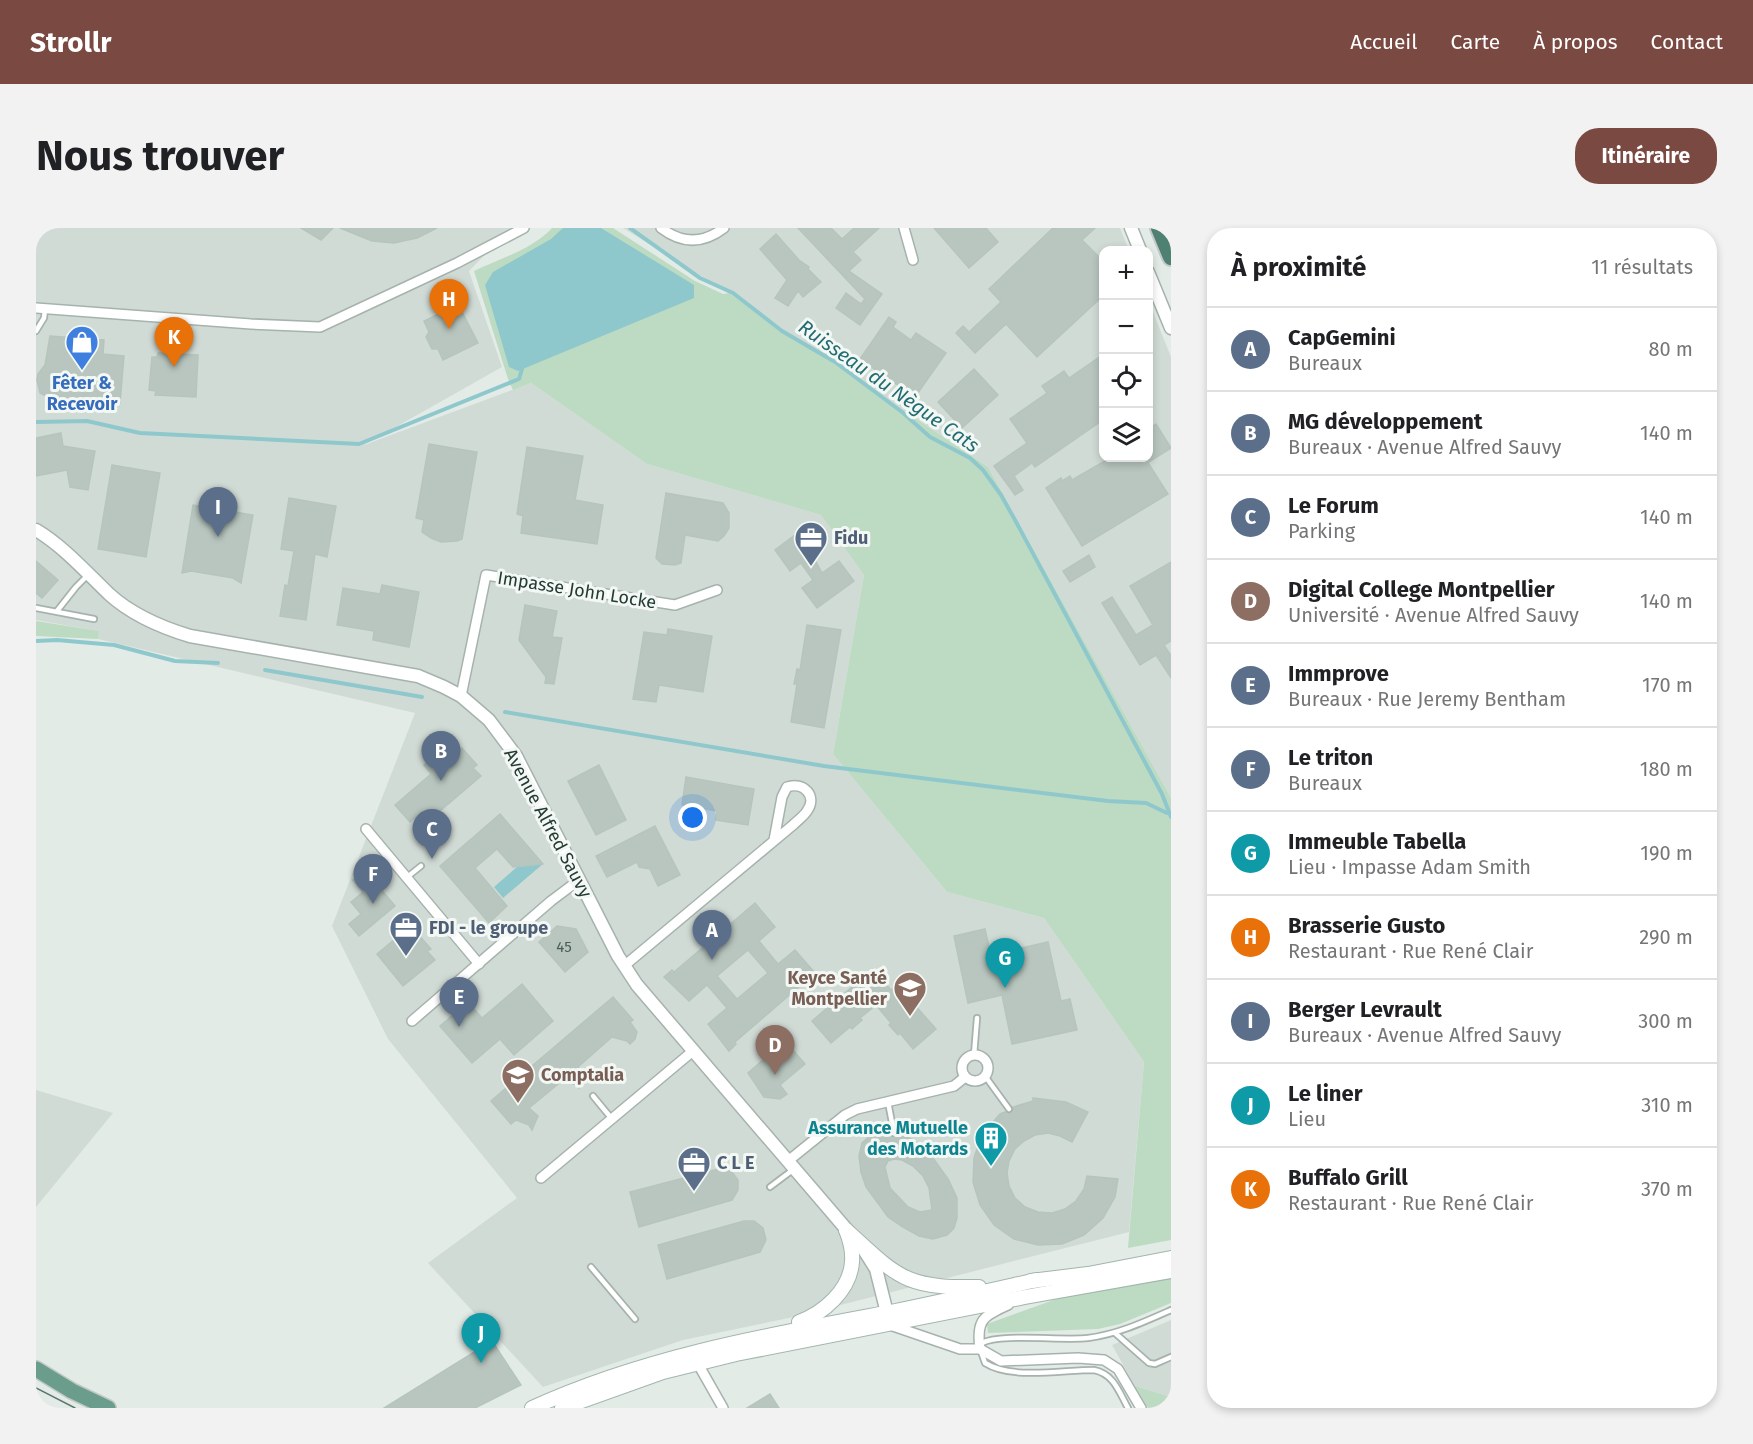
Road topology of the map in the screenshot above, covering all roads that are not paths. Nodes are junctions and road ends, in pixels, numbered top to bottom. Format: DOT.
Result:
graph roads {
  1 [pos="524,228"];
  2 [pos="661,228"];
  3 [pos="724,228"];
  4 [pos="904,228"];
  5 [pos="1131,228"];
  6 [pos="1159,228"];
  7 [pos="1138,246"];
  8 [pos="1171,257"];
  9 [pos="913,260"];
  10 [pos="1153,282"];
  11 [pos="40,309"];
  12 [pos="1171,328"];
  13 [pos="36,332"];
  14 [pos="39,532"];
  15 [pos="89,574"];
  16 [pos="717,590"];
  17 [pos="36,608"];
  18 [pos="57,612"];
  19 [pos="94,618"];
  20 [pos="461,696"];
  21 [pos="366,830"];
  22 [pos="774,840"];
  23 [pos="422,866"];
  24 [pos="406,878"];
  25 [pos="579,880"];
  26 [pos="479,964"];
  27 [pos="624,966"];
  28 [pos="977,1018"];
  29 [pos="412,1021"];
  30 [pos="693,1051"];
  31 [pos="974,1055"];
  32 [pos="985,1076"];
  33 [pos="966,1077"];
  34 [pos="593,1096"];
  35 [pos="888,1102"];
  36 [pos="1009,1109"];
  37 [pos="612,1119"];
  38 [pos="894,1133"];
  39 [pos="791,1165"];
  40 [pos="541,1178"];
  41 [pos="770,1187"];
  42 [pos="846,1230"];
  43 [pos="1171,1258"];
  44 [pos="591,1267"];
  45 [pos="1171,1270"];
  46 [pos="1037,1280"];
  47 [pos="1025,1297"];
  48 [pos="1171,1310"];
  49 [pos="635,1319"];
  50 [pos="889,1319"];
  51 [pos="1115,1333"];
  52 [pos="980,1349"];
  53 [pos="1171,1357"];
  54 [pos="694,1358"];
  55 [pos="36,1369"];
  56 [pos="108,1408"];
  57 [pos="532,1408"];
  58 [pos="562,1408"];
  59 [pos="723,1408"];
  60 [pos="1128,1408"];
  61 [pos="1141,1408"];
  1 -- 11 [label="street"];
  2 -- 3 [label="street"];
  4 -- 9 [label="street"];
  5 -- 7 [label="street"];
  6 -- 8 [label="highway"];
  10 -- 12 [label="street"];
  11 -- 13 [label="lane"];
  14 -- 15 [label="street, Avenue Alfred Sauvy"];
  15 -- 18 [label="lane"];
  15 -- 20 [label="street, Avenue Alfred Sauvy"];
  16 -- 20 [label="street, Impasse John Locke"];
  17 -- 18 [label="lane"];
  18 -- 19 [label="lane"];
  20 -- 25 [label="street, Avenue Alfred Sauvy"];
  21 -- 24 [label="street"];
  22 -- 22 [label="street"];
  22 -- 27 [label="street"];
  23 -- 24 [label="lane"];
  24 -- 26 [label="street"];
  25 -- 26 [label="street"];
  25 -- 27 [label="street, Avenue Alfred Sauvy"];
  26 -- 29 [label="street"];
  27 -- 30 [label="street, Avenue Alfred Sauvy"];
  28 -- 31 [label="lane"];
  30 -- 37 [label="street"];
  30 -- 39 [label="street, Avenue Alfred Sauvy"];
  31 -- 32 [label="street"];
  31 -- 33 [label="street"];
  32 -- 33 [label="street"];
  32 -- 36 [label="lane"];
  33 -- 35 [label="street"];
  34 -- 37 [label="lane"];
  35 -- 38 [label="lane"];
  35 -- 39 [label="street"];
  37 -- 40 [label="street"];
  39 -- 41 [label="lane"];
  39 -- 42 [label="street, Avenue Alfred Sauvy"];
  42 -- 46 [label="main road"];
  42 -- 50 [label="street, Avenue Alfred Sauvy"];
  42 -- 54 [label="main road"];
  43 -- 46 [label="main road"];
  44 -- 49 [label="lane"];
  45 -- 47 [label="main road"];
  46 -- 50 [label="main road"];
  47 -- 50 [label="main road"];
  47 -- 52 [label="street"];
  48 -- 51 [label="lane"];
  50 -- 52 [label="street"];
  50 -- 54 [label="main road"];
  50 -- 54 [label="main road"];
  51 -- 52 [label="lane"];
  51 -- 53 [label="lane"];
  52 -- 60 [label="lane"];
  52 -- 61 [label="street"];
  54 -- 57 [label="main road"];
  54 -- 58 [label="main road"];
  54 -- 59 [label="street"];
  55 -- 56 [label="main road"];
}
